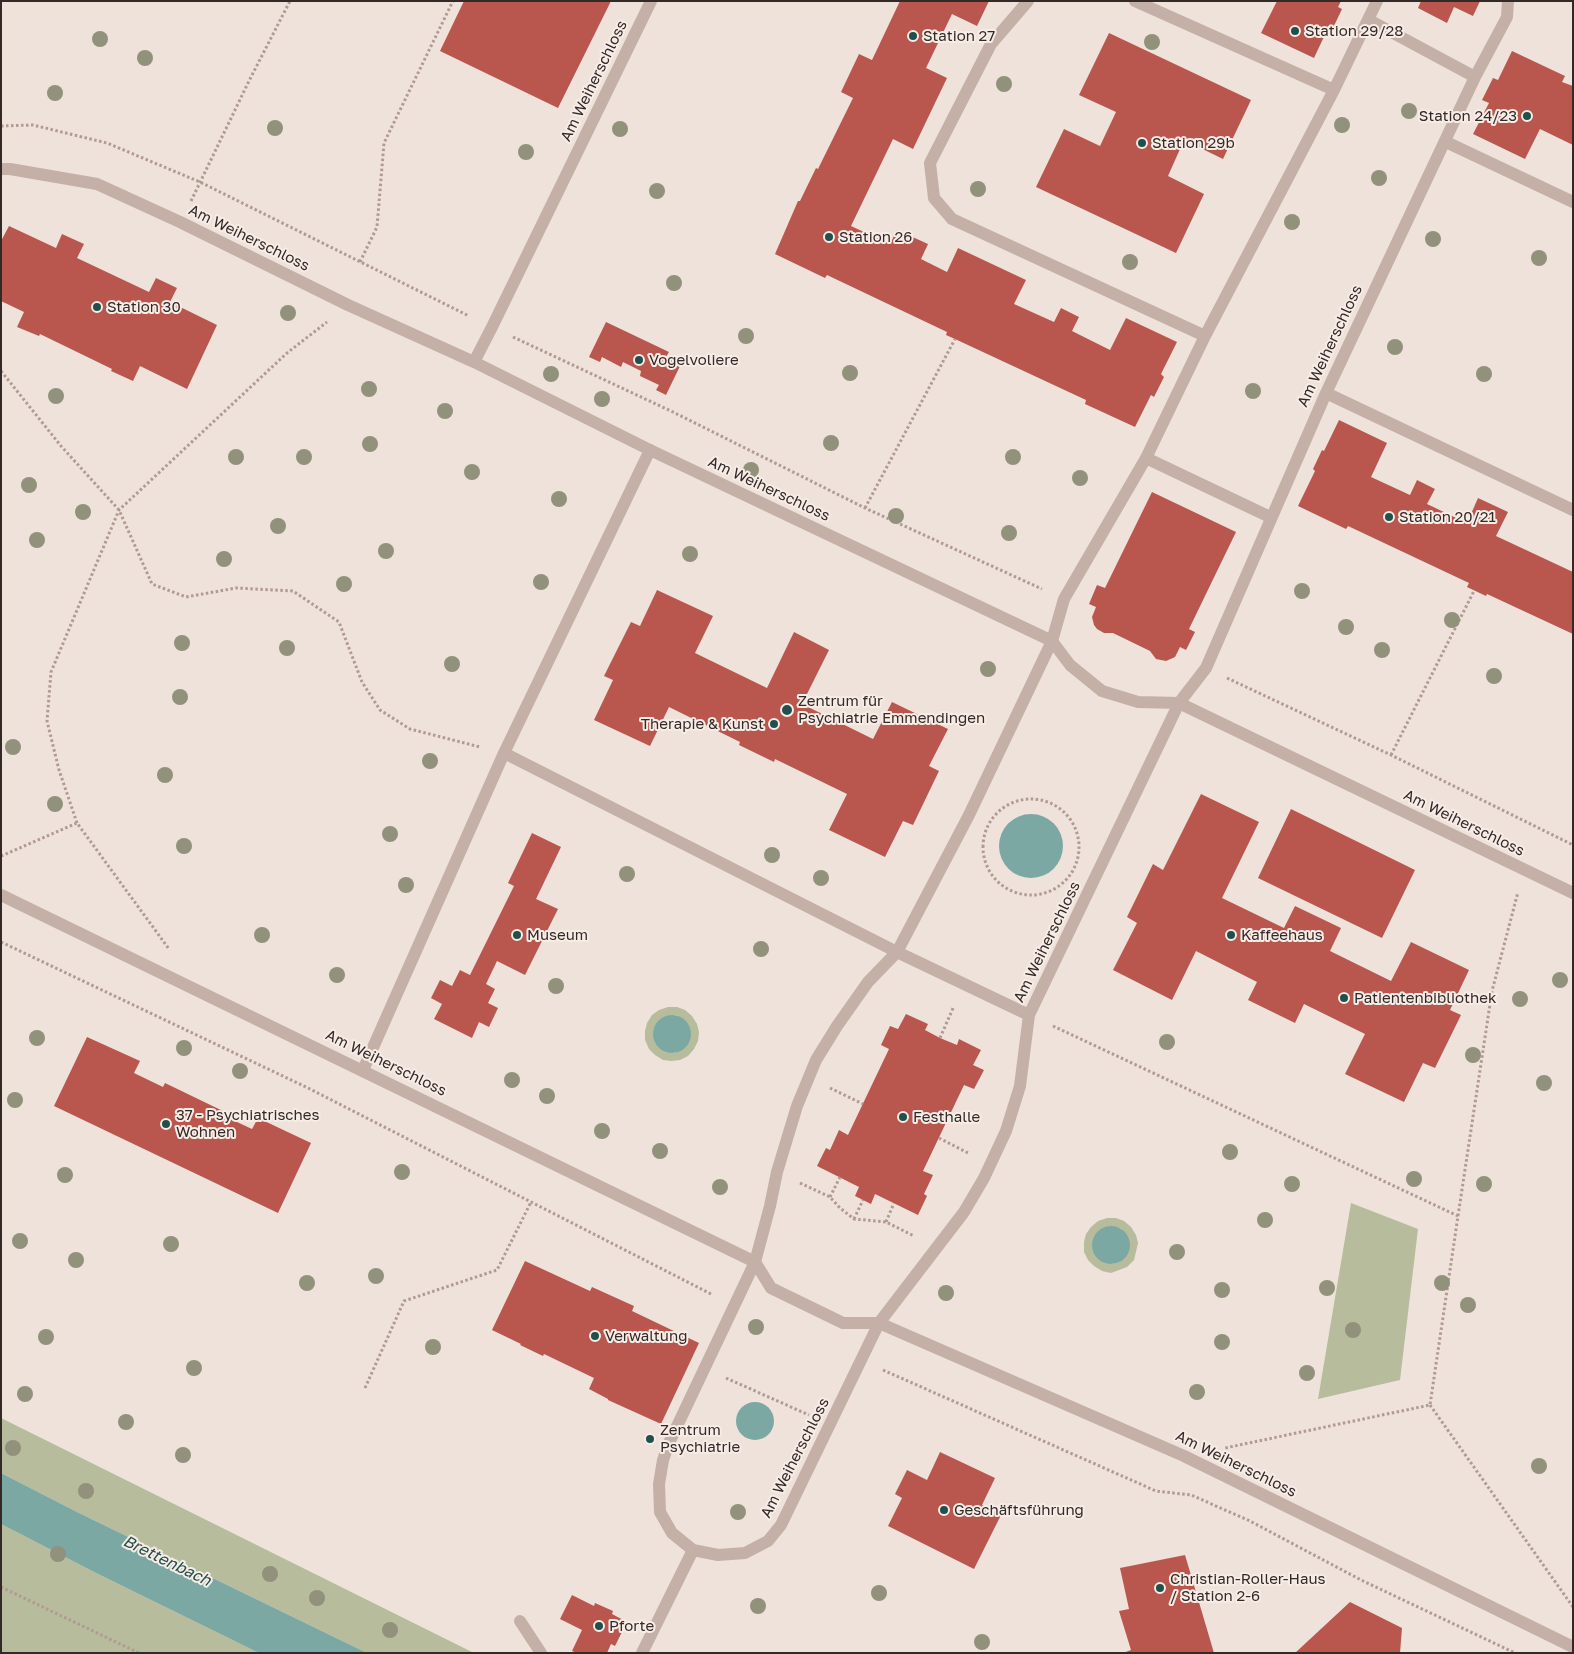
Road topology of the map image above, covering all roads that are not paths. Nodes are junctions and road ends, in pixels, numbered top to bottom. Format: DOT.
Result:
graph roads {
  1 [pos="651,1"];
  2 [pos="1028,1"];
  3 [pos="1135,1"];
  4 [pos="1377,1"];
  5 [pos="1508,1"];
  6 [pos="1369,20"];
  7 [pos="1475,77"];
  8 [pos="1334,90"];
  9 [pos="1446,142"];
  10 [pos="1,170"];
  11 [pos="1573,202"];
  12 [pos="1205,336"];
  13 [pos="474,362"];
  14 [pos="1326,393"];
  15 [pos="650,450"];
  16 [pos="1146,458"];
  17 [pos="1573,510"];
  18 [pos="1270,517"];
  19 [pos="1052,642"];
  20 [pos="1178,703"];
  21 [pos="504,753"];
  22 [pos="1573,893"];
  23 [pos="1,895"];
  24 [pos="897,952"];
  25 [pos="1029,1015"];
  26 [pos="363,1070"];
  27 [pos="755,1262"];
  28 [pos="879,1323"];
  29 [pos="693,1550"];
  30 [pos="520,1621"];
  31 [pos="1573,1648"];
  32 [pos="541,1653"];
  33 [pos="642,1653"];
  1 -- 13 [label="street, Am Weiherschloss"];
  2 -- 12 [label="street"];
  3 -- 8 [label="street"];
  4 -- 6 [label="street, Am Weiherschloss"];
  5 -- 7 [label="street, Am Weiherschloss"];
  6 -- 7 [label="street"];
  6 -- 8 [label="street, Am Weiherschloss"];
  7 -- 9 [label="street, Am Weiherschloss"];
  8 -- 12 [label="street, Am Weiherschloss"];
  9 -- 11 [label="street"];
  9 -- 14 [label="street, Am Weiherschloss"];
  10 -- 13 [label="street, Am Weiherschloss"];
  12 -- 16 [label="street, Am Weiherschloss"];
  13 -- 15 [label="street, Am Weiherschloss"];
  14 -- 17 [label="street"];
  14 -- 18 [label="street, Am Weiherschloss"];
  15 -- 19 [label="street, Am Weiherschloss"];
  15 -- 21 [label="street"];
  16 -- 18 [label="street"];
  16 -- 19 [label="street, Am Weiherschloss"];
  18 -- 20 [label="street, Am Weiherschloss"];
  19 -- 20 [label="street, Am Weiherschloss"];
  19 -- 24 [label="street, Am Weiherschloss"];
  20 -- 22 [label="street, Am Weiherschloss"];
  20 -- 25 [label="street, Am Weiherschloss"];
  21 -- 24 [label="street"];
  21 -- 26 [label="street"];
  23 -- 26 [label="street, Am Weiherschloss"];
  24 -- 25 [label="street"];
  24 -- 27 [label="street, Am Weiherschloss"];
  25 -- 28 [label="street, Am Weiherschloss"];
  26 -- 27 [label="street, Am Weiherschloss"];
  27 -- 28 [label="street, Am Weiherschloss"];
  27 -- 29 [label="street, Am Weiherschloss"];
  28 -- 29 [label="street, Am Weiherschloss"];
  28 -- 31 [label="street, Am Weiherschloss"];
  29 -- 33 [label="street"];
  30 -- 32 [label="street"];
}
